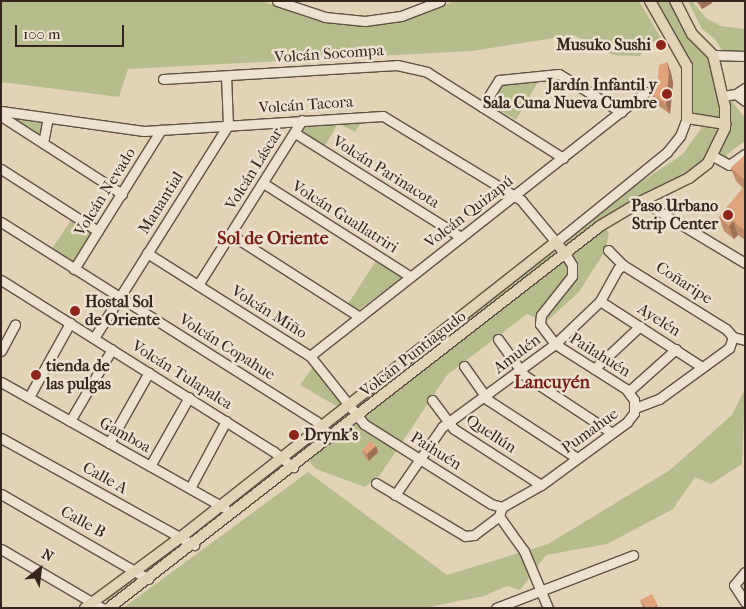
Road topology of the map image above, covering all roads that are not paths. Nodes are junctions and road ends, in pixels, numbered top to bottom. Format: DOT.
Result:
graph roads {
  1 [pos="277,1"];
  2 [pos="440,1"];
  3 [pos="650,1"];
  4 [pos="675,1"];
  5 [pos="713,55"];
  6 [pos="745,56"];
  7 [pos="226,76"];
  8 [pos="163,79"];
  9 [pos="745,88"];
  10 [pos="646,92"];
  11 [pos="736,94"];
  12 [pos="722,96"];
  13 [pos="745,101"];
  14 [pos="482,107"];
  15 [pos="1,111"];
  16 [pos="621,112"];
  17 [pos="1,116"];
  18 [pos="48,118"];
  19 [pos="687,118"];
  20 [pos="302,120"];
  21 [pos="726,124"];
  22 [pos="228,125"];
  23 [pos="161,130"];
  24 [pos="295,133"];
  25 [pos="43,143"];
  26 [pos="745,154"];
  27 [pos="713,156"];
  28 [pos="563,158"];
  29 [pos="1,170"];
  30 [pos="264,183"];
  31 [pos="122,194"];
  32 [pos="514,196"];
  33 [pos="642,201"];
  34 [pos="1,222"];
  35 [pos="98,231"];
  36 [pos="230,234"];
  37 [pos="461,237"];
  38 [pos="556,242"];
  39 [pos="608,250"];
  40 [pos="147,253"];
  41 [pos="565,254"];
  42 [pos="745,263"];
  43 [pos="623,265"];
  44 [pos="74,269"];
  45 [pos="411,277"];
  46 [pos="1,280"];
  47 [pos="198,285"];
  48 [pos="119,297"];
  49 [pos="600,301"];
  50 [pos="360,317"];
  51 [pos="459,319"];
  52 [pos="70,323"];
  53 [pos="15,326"];
  54 [pos="640,326"];
  55 [pos="467,330"];
  56 [pos="733,337"];
  57 [pos="94,338"];
  58 [pos="498,339"];
  59 [pos="745,340"];
  60 [pos="555,344"];
  61 [pos="112,349"];
  62 [pos="676,349"];
  63 [pos="1,351"];
  64 [pos="310,356"];
  65 [pos="464,366"];
  66 [pos="702,367"];
  67 [pos="594,369"];
  68 [pos="520,370"];
  69 [pos="149,372"];
  70 [pos="1,382"];
  71 [pos="629,392"];
  72 [pos="484,396"];
  73 [pos="29,397"];
  74 [pos="189,397"];
  75 [pos="432,400"];
  76 [pos="350,404"];
  77 [pos="636,408"];
  78 [pos="358,416"];
  79 [pos="70,421"];
  80 [pos="226,421"];
  81 [pos="448,422"];
  82 [pos="322,426"];
  83 [pos="612,432"];
  84 [pos="1,438"];
  85 [pos="331,438"];
  86 [pos="109,443"];
  87 [pos="283,457"];
  88 [pos="577,458"];
  89 [pos="420,459"];
  90 [pos="150,466"];
  91 [pos="293,467"];
  92 [pos="376,483"];
  93 [pos="541,485"];
  94 [pos="190,488"];
  95 [pos="1,494"];
  96 [pos="395,495"];
  97 [pos="222,506"];
  98 [pos="500,511"];
  99 [pos="234,513"];
  100 [pos="181,537"];
  101 [pos="194,545"];
  102 [pos="1,548"];
  103 [pos="633,555"];
  104 [pos="137,570"];
  105 [pos="745,572"];
  106 [pos="148,579"];
  107 [pos="542,592"];
  108 [pos="745,602"];
  109 [pos="98,605"];
  110 [pos="85,608"];
  111 [pos="109,608"];
  112 [pos="496,608"];
  113 [pos="548,608"];
  1 -- 2 [label="street"];
  3 -- 19 [label="main road, Volcán Puntiagudo"];
  4 -- 5 [label="main road"];
  5 -- 6 [label="street"];
  5 -- 12 [label="main road"];
  7 -- 8 [label="street, Volcán Socompa"];
  7 -- 14 [label="street, Volcán Socompa"];
  7 -- 22 [label="street"];
  9 -- 11 [label="street"];
  10 -- 16 [label="street, Volcán Quizapú"];
  11 -- 12 [label="street"];
  11 -- 13 [label="street"];
  12 -- 21 [label="main road"];
  14 -- 16 [label="street"];
  14 -- 28 [label="street, Volcán Socompa"];
  15 -- 18 [label="street, Volcán Tacora"];
  16 -- 28 [label="street, Volcán Quizapú"];
  17 -- 25 [label="street"];
  18 -- 23 [label="street, Volcán Tacora"];
  18 -- 25 [label="street"];
  19 -- 21 [label="main road"];
  19 -- 38 [label="street, Volcán Puntiagudo"];
  20 -- 22 [label="street, Volcán Tacora"];
  20 -- 24 [label="street, Volcán Láscar"];
  20 -- 32 [label="street, Volcán Tacora"];
  21 -- 27 [label="main road, Volcán Puntiagudo"];
  22 -- 23 [label="street, Volcán Tacora"];
  22 -- 40 [label="street, Manantial"];
  23 -- 31 [label="street, Volcán Nevado"];
  24 -- 30 [label="street, Volcán Láscar"];
  24 -- 37 [label="street, Volcán Parinacota"];
  25 -- 31 [label="street"];
  26 -- 27 [label="street"];
  27 -- 33 [label="main road, Volcán Puntiagudo"];
  28 -- 32 [label="street, Volcán Quizapú"];
  29 -- 35 [label="street"];
  30 -- 36 [label="street, Volcán Láscar"];
  30 -- 45 [label="street, Volcán Guallatriri"];
  31 -- 35 [label="street, Volcán Nevado"];
  32 -- 37 [label="street, Volcán Quizapú"];
  32 -- 38 [label="street, Volcán Tacora"];
  33 -- 41 [label="main road, Volcán Puntiagudo"];
  33 -- 42 [label="street"];
  34 -- 44 [label="street, Volcán Copahue"];
  35 -- 44 [label="street, Volcán Nevado"];
  36 -- 47 [label="street, Volcán Láscar"];
  36 -- 50 [label="street"];
  37 -- 45 [label="street, Volcán Quizapú"];
  38 -- 41 [label="main road, Volcán Tacora"];
  38 -- 51 [label="main road, Volcán Puntiagudo"];
  39 -- 43 [label="street, Coñaripe"];
  40 -- 47 [label="street, Volcán Miño"];
  40 -- 48 [label="street, Manantial"];
  41 -- 55 [label="main road, Volcán Puntiagudo"];
  41 -- 60 [label="street, Pailahuén"];
  43 -- 49 [label="street, Amulén"];
  43 -- 56 [label="street, Coñaripe"];
  44 -- 48 [label="street, Volcán Copahue"];
  45 -- 50 [label="street, Volcán Quizapú"];
  46 -- 52 [label="street, Volcán Tulapalca"];
  47 -- 64 [label="street, Volcán Miño"];
  48 -- 57 [label="street, Manantial"];
  48 -- 82 [label="street, Volcán Copahue"];
  49 -- 54 [label="street, Ayelén"];
  49 -- 60 [label="street, Amulén"];
  50 -- 64 [label="street, Volcán Quizapú"];
  51 -- 55 [label="main road"];
  51 -- 76 [label="main road, Volcán Puntiagudo"];
  52 -- 57 [label="street, Volcán Tulapalca"];
  52 -- 73 [label="street"];
  53 -- 63 [label="street"];
  54 -- 62 [label="street, Ayelén"];
  54 -- 67 [label="street"];
  55 -- 78 [label="main road, Volcán Puntiagudo"];
  56 -- 59 [label="street, Coñaripe"];
  56 -- 66 [label="street, Pumahue"];
  57 -- 61 [label="street, Volcán Tulapalca"];
  58 -- 68 [label="street"];
  60 -- 67 [label="street, Pailahuén"];
  60 -- 68 [label="street, Amulén"];
  61 -- 69 [label="street, Volcán Tulapalca"];
  61 -- 79 [label="street"];
  62 -- 66 [label="street, Ayelén"];
  62 -- 71 [label="street"];
  64 -- 76 [label="street, Volcán Miño"];
  65 -- 72 [label="street"];
  66 -- 77 [label="street, Pumahue"];
  67 -- 71 [label="street, Pailahuén"];
  68 -- 72 [label="street, Amulén"];
  68 -- 83 [label="street"];
  69 -- 74 [label="street, Volcán Tulapalca"];
  69 -- 86 [label="street"];
  70 -- 73 [label="street, Gamboa"];
  71 -- 77 [label="street, Pailahuén"];
  72 -- 81 [label="street, Amulén"];
  72 -- 88 [label="street"];
  73 -- 79 [label="street, Gamboa"];
  74 -- 80 [label="street, Volcán Tulapalca"];
  74 -- 90 [label="street"];
  75 -- 81 [label="street, Quellún"];
  76 -- 78 [label="street, Volcán Miño"];
  76 -- 82 [label="main road, Volcán Puntiagudo"];
  77 -- 83 [label="street, Pumahue"];
  78 -- 85 [label="main road, Volcán Puntiagudo"];
  78 -- 89 [label="street, Paihuén"];
  79 -- 86 [label="street, Gamboa"];
  80 -- 87 [label="street, Volcán Tulapalca"];
  80 -- 94 [label="street"];
  81 -- 89 [label="street, Amulén"];
  81 -- 93 [label="street, Quellún"];
  82 -- 85 [label="street, Volcán Copahue"];
  82 -- 87 [label="main road, Volcán Puntiagudo"];
  83 -- 88 [label="street, Pumahue"];
  84 -- 100 [label="street, Calle A"];
  85 -- 91 [label="main road, Volcán Puntiagudo"];
  86 -- 90 [label="street, Gamboa"];
  87 -- 91 [label="street, Volcán Tulapalca"];
  87 -- 97 [label="main road, Volcán Puntiagudo"];
  88 -- 93 [label="street, Pumahue"];
  89 -- 96 [label="street, Amulén"];
  89 -- 98 [label="street, Paihuén"];
  90 -- 94 [label="street, Gamboa"];
  91 -- 99 [label="main road, Volcán Puntiagudo"];
  92 -- 96 [label="street"];
  93 -- 98 [label="street, Pumahue"];
  94 -- 97 [label="street, Gamboa"];
  95 -- 104 [label="street, Calle B"];
  96 -- 98 [label="street, Pumahue"];
  97 -- 99 [label="street, Gamboa"];
  97 -- 100 [label="main road, Volcán Puntiagudo"];
  98 -- 107 [label="street"];
  99 -- 101 [label="main road, Volcán Puntiagudo"];
  100 -- 101 [label="street, Calle A"];
  100 -- 104 [label="main road, Volcán Puntiagudo"];
  101 -- 106 [label="main road, Volcán Puntiagudo"];
  102 -- 109 [label="street"];
  103 -- 107 [label="street"];
  104 -- 106 [label="street, Calle B"];
  104 -- 109 [label="main road, Volcán Puntiagudo"];
  105 -- 108 [label="street"];
  106 -- 111 [label="main road, Volcán Puntiagudo"];
  107 -- 112 [label="street"];
  107 -- 113 [label="street"];
  109 -- 110 [label="main road, Volcán Puntiagudo"];
}
